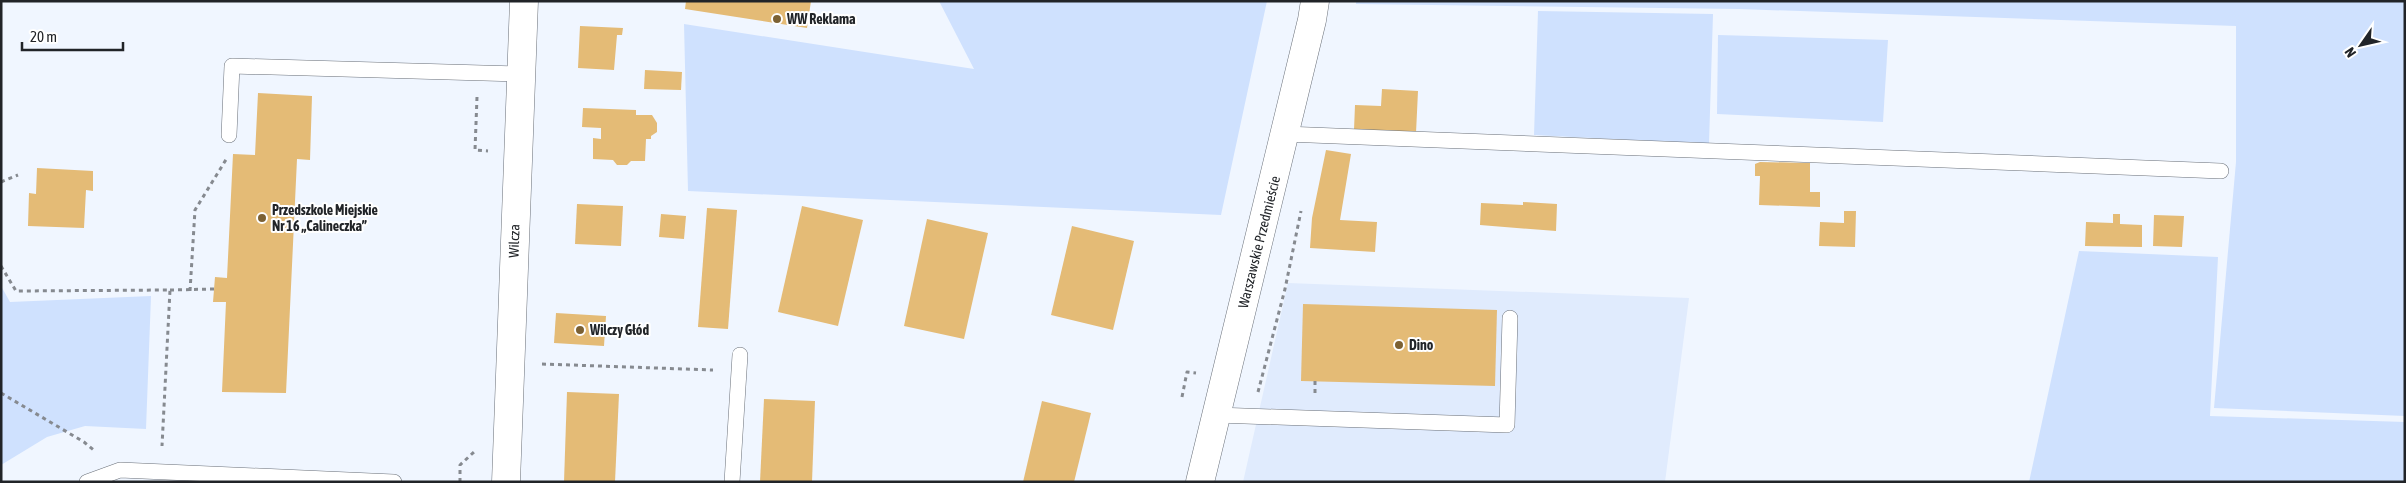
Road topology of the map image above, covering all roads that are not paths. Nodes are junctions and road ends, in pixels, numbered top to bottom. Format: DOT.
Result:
graph roads {
  1 [pos="524,1"];
  2 [pos="1315,1"];
  3 [pos="521,74"];
  4 [pos="1285,134"];
  5 [pos="229,135"];
  6 [pos="2222,171"];
  7 [pos="1510,318"];
  8 [pos="740,354"];
  9 [pos="1217,416"];
  10 [pos="87,482"];
  11 [pos="394,482"];
  12 [pos="506,482"];
  13 [pos="732,482"];
  14 [pos="1200,482"];
  1 -- 3 [label="street, Wilcza"];
  2 -- 4 [label="street, Warszawskie Przedmieście"];
  3 -- 5 [label="lane"];
  3 -- 12 [label="street, Wilcza"];
  4 -- 6 [label="lane"];
  4 -- 9 [label="street, Warszawskie Przedmieście"];
  7 -- 9 [label="lane"];
  8 -- 13 [label="lane"];
  9 -- 14 [label="street, Warszawskie Przedmieście"];
  10 -- 11 [label="lane"];
}
